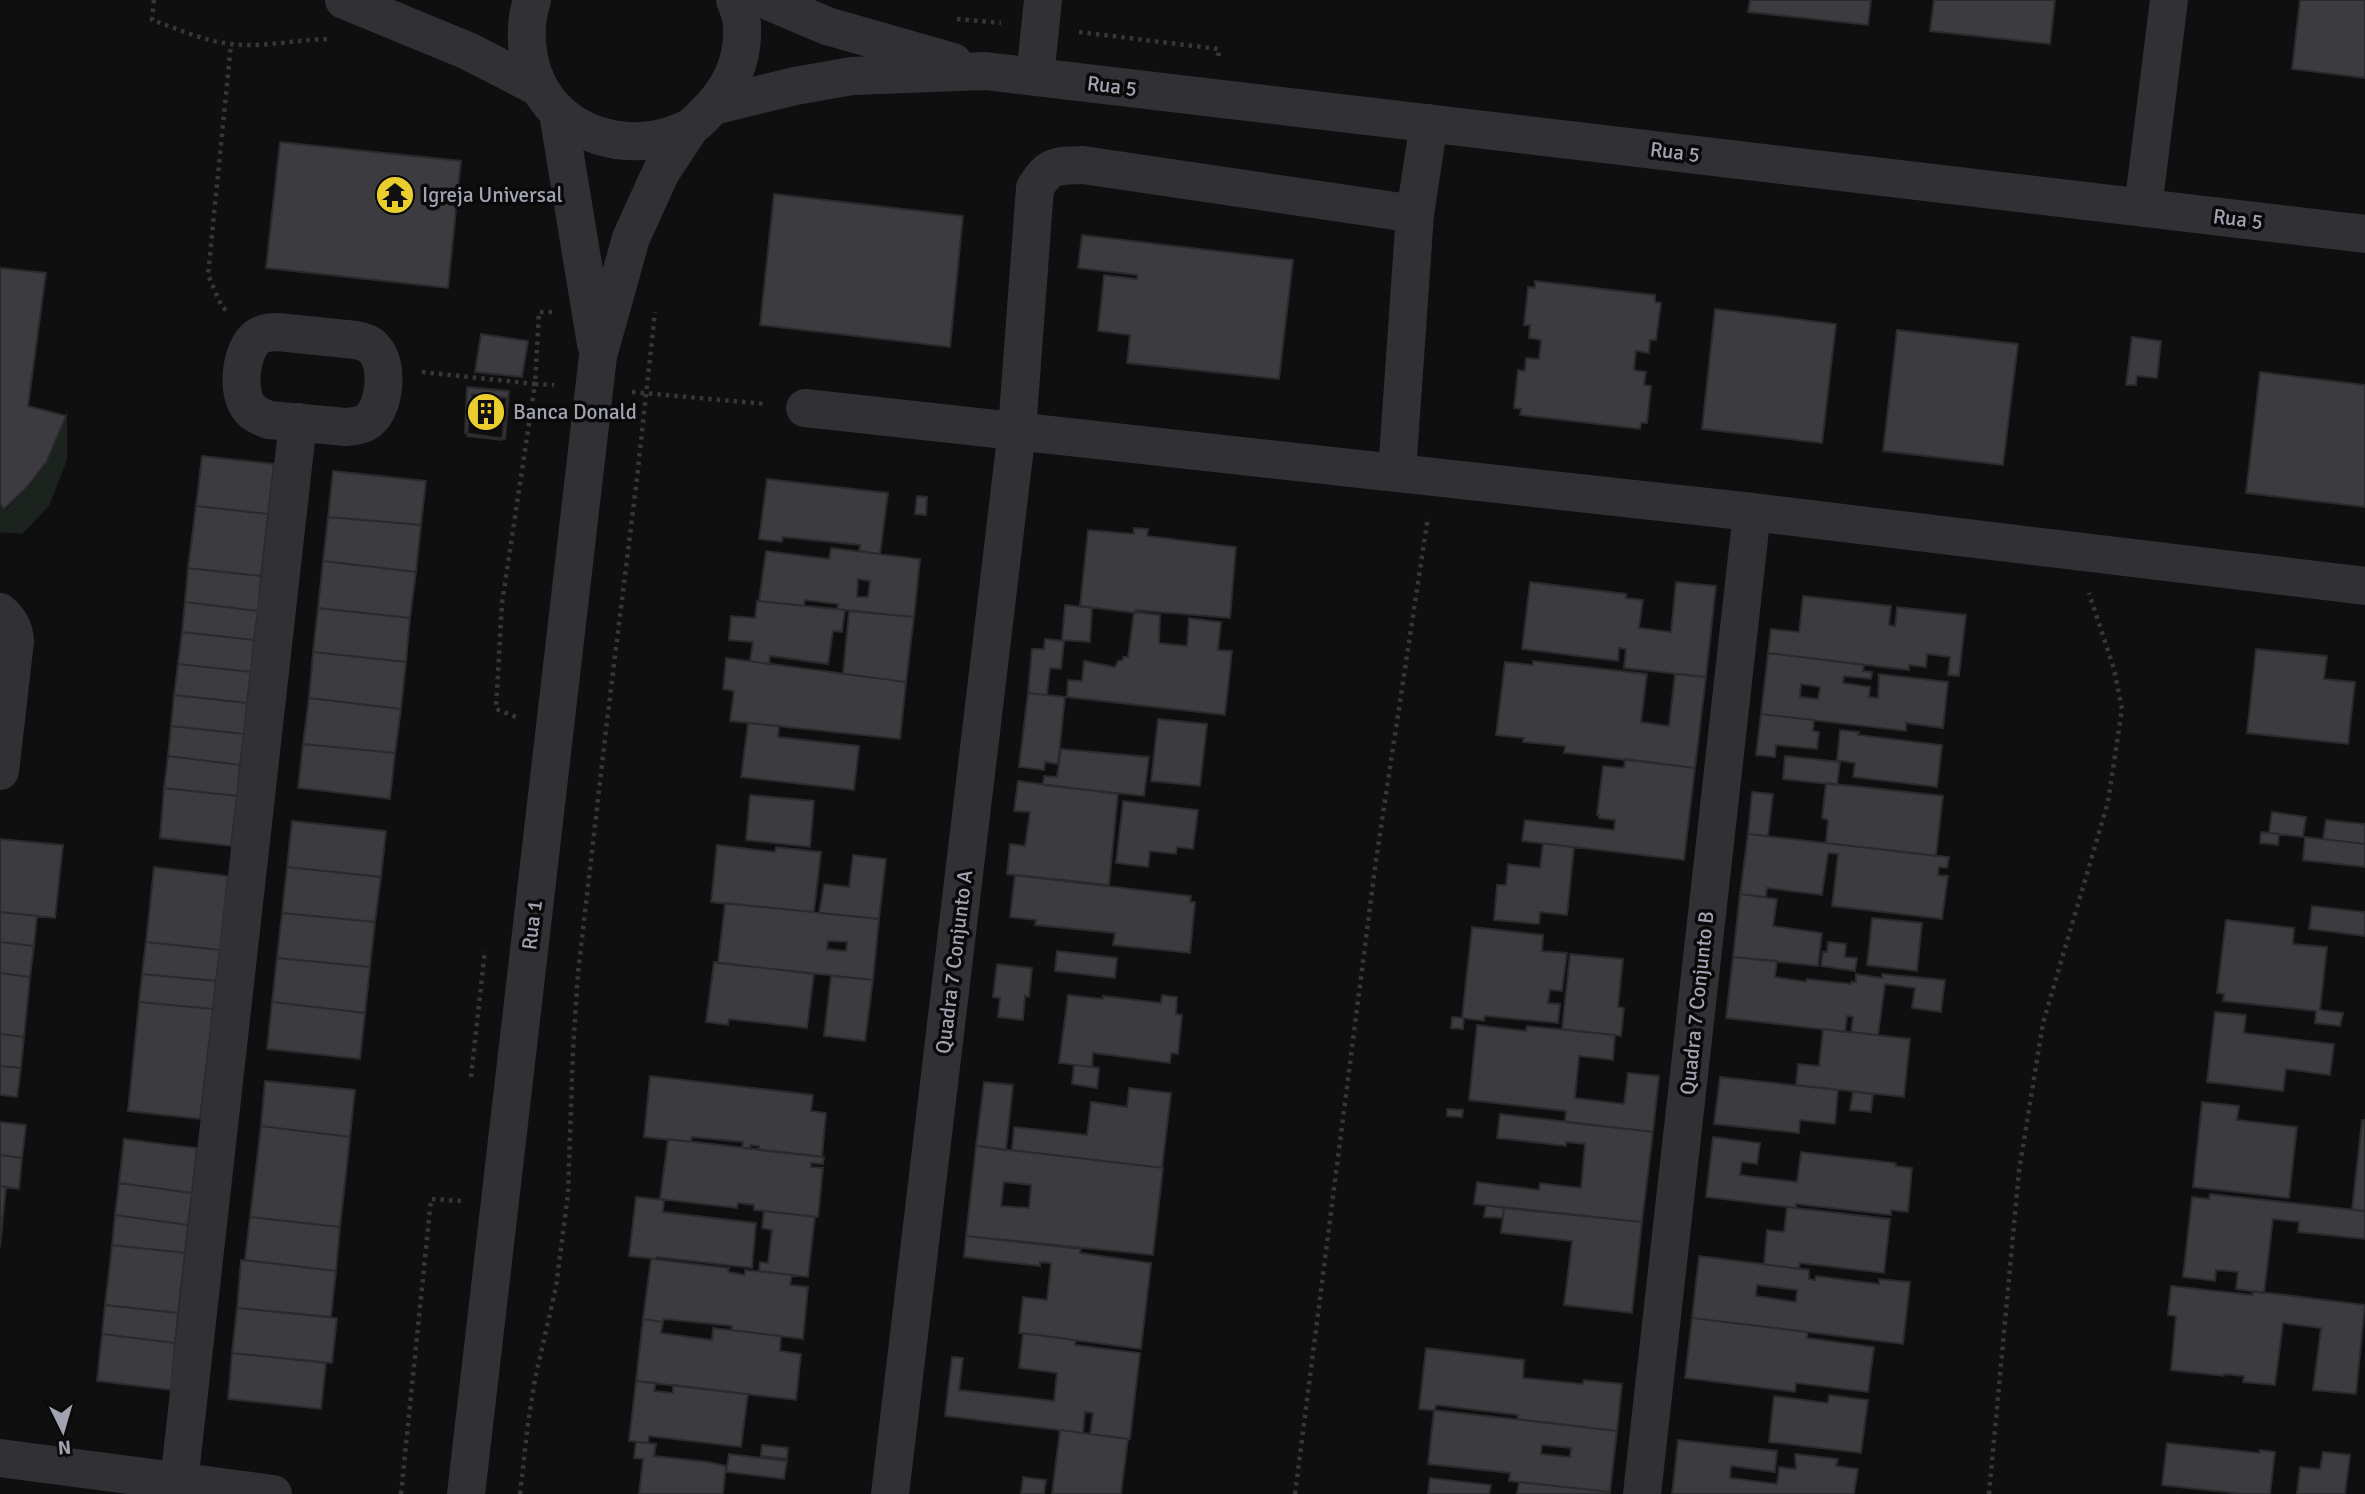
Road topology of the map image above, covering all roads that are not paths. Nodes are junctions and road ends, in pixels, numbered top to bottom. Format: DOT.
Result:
graph roads {
  1 [pos="344,0"];
  2 [pos="532,0"];
  3 [pos="735,0"];
  4 [pos="765,0"];
  5 [pos="1044,0"];
  6 [pos="2169,0"];
  7 [pos="985,72"];
  8 [pos="1035,77"];
  9 [pos="548,100"];
  10 [pos="702,117"];
  11 [pos="1429,123"];
  12 [pos="2143,208"];
  13 [pos="1415,214"];
  14 [pos="2365,233"];
  15 [pos="596,372"];
  16 [pos="805,408"];
  17 [pos="298,422"];
  18 [pos="1017,430"];
  19 [pos="1415,475"];
  20 [pos="1752,512"];
  21 [pos="2365,586"];
  22 [pos="0,612"];
  23 [pos="0,771"];
  24 [pos="0,1458"];
  25 [pos="179,1482"];
  26 [pos="273,1494"];
  27 [pos="466,1494"];
  28 [pos="890,1494"];
  29 [pos="1642,1494"];
  1 -- 9 [label="street"];
  2 -- 9 [label="street"];
  3 -- 10 [label="street"];
  4 -- 7 [label="street"];
  5 -- 8 [label="street"];
  6 -- 12 [label="street"];
  7 -- 8 [label="street, Rua 5"];
  7 -- 10 [label="street"];
  8 -- 11 [label="street, Rua 5"];
  9 -- 10 [label="street"];
  9 -- 15 [label="street"];
  10 -- 15 [label="street"];
  11 -- 12 [label="street, Rua 5"];
  11 -- 13 [label="street"];
  12 -- 14 [label="street, Rua 5"];
  13 -- 18 [label="street, Quadra 7 Conjunto A"];
  13 -- 19 [label="street"];
  15 -- 27 [label="street, Rua 1"];
  16 -- 18 [label="street"];
  17 -- 17 [label="street"];
  17 -- 25 [label="street"];
  18 -- 19 [label="street"];
  18 -- 28 [label="street, Quadra 7 Conjunto A"];
  19 -- 20 [label="street"];
  20 -- 21 [label="street"];
  20 -- 29 [label="street, Quadra 7 Conjunto B"];
  22 -- 23 [label="street"];
  24 -- 25 [label="street"];
  25 -- 26 [label="street"];
}
